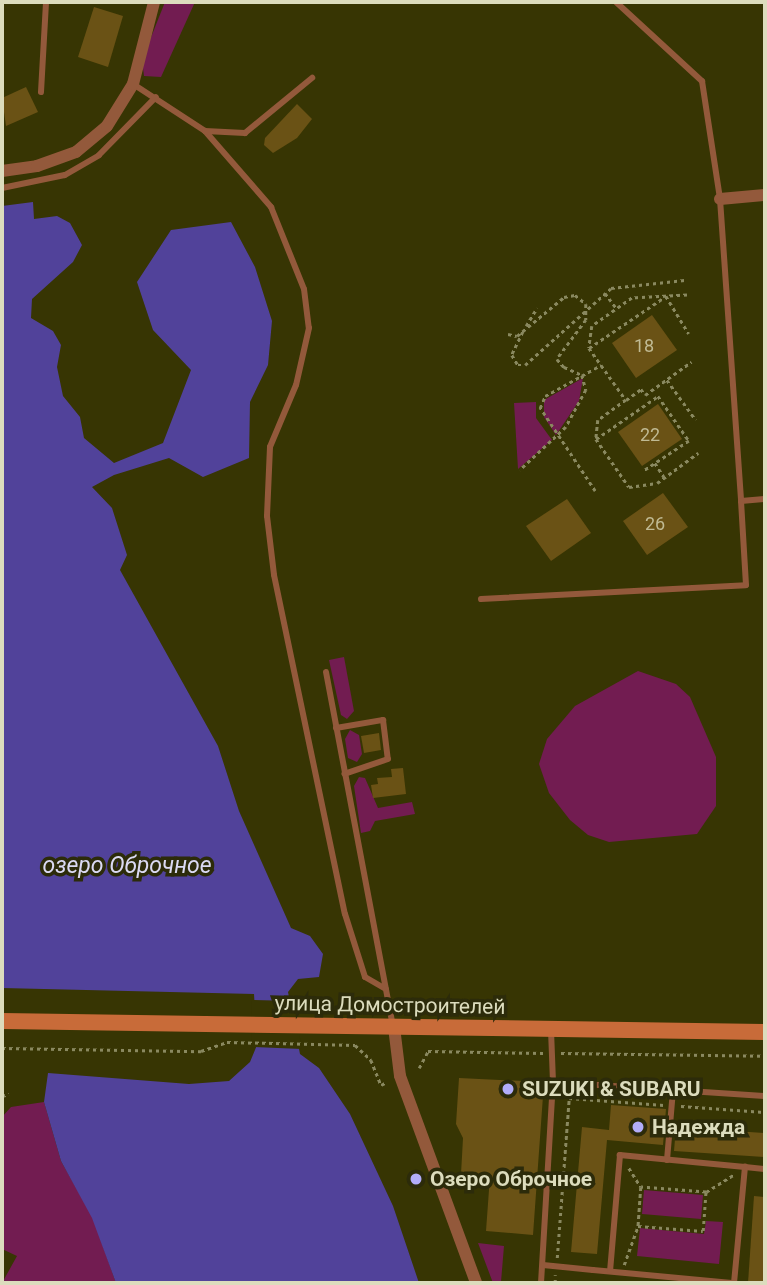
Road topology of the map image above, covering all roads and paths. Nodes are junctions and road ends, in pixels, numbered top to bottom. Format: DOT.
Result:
graph roads {
  1 [pos="46,2"];
  2 [pos="154,2"];
  3 [pos="616,2"];
  4 [pos="312,78"];
  5 [pos="132,84"];
  6 [pos="41,92"];
  7 [pos="156,97"];
  8 [pos="205,131"];
  9 [pos="2,171"];
  10 [pos="2,188"];
  11 [pos="765,195"];
  12 [pos="720,199"];
  13 [pos="685,280"];
  14 [pos="605,293"];
  15 [pos="687,295"];
  16 [pos="666,296"];
  17 [pos="537,307"];
  18 [pos="587,309"];
  19 [pos="617,309"];
  20 [pos="525,328"];
  21 [pos="508,334"];
  22 [pos="690,334"];
  23 [pos="589,348"];
  24 [pos="691,362"];
  25 [pos="601,365"];
  26 [pos="582,374"];
  27 [pos="667,380"];
  28 [pos="626,400"];
  29 [pos="696,420"];
  30 [pos="556,438"];
  31 [pos="596,439"];
  32 [pos="698,453"];
  33 [pos="654,463"];
  34 [pos="520,470"];
  35 [pos="645,470"];
  36 [pos="664,477"];
  37 [pos="595,491"];
  38 [pos="765,499"];
  39 [pos="741,501"];
  40 [pos="481,599"];
  41 [pos="327,672"];
  42 [pos="336,728"];
  43 [pos="344,774"];
  44 [pos="386,989"];
  45 [pos="8,1021"];
  46 [pos="394,1027"];
  47 [pos="551,1029"];
  48 [pos="765,1032"];
  49 [pos="2,1048"];
  50 [pos="554,1053"];
  51 [pos="765,1056"];
  52 [pos="419,1068"];
  53 [pos="553,1082"];
  54 [pos="386,1083"];
  55 [pos="673,1090"];
  56 [pos="9,1094"];
  57 [pos="2,1096"];
  58 [pos="765,1096"];
  59 [pos="620,1155"];
  60 [pos="667,1160"];
  61 [pos="745,1167"];
  62 [pos="765,1169"];
  63 [pos="641,1187"];
  64 [pos="706,1192"];
  65 [pos="638,1226"];
  66 [pos="543,1265"];
  67 [pos="610,1271"];
  68 [pos="623,1272"];
  69 [pos="476,1283"];
  70 [pos="541,1283"];
  1 -- 6 [label="lane"];
  2 -- 5 [label="street"];
  3 -- 12 [label="lane"];
  4 -- 8 [label="lane"];
  5 -- 7 [label="lane"];
  5 -- 9 [label="street"];
  7 -- 8 [label="lane"];
  7 -- 10 [label="lane"];
  8 -- 44 [label="lane"];
  11 -- 12 [label="street"];
  12 -- 39 [label="lane"];
  13 -- 14 [label="path"];
  14 -- 18 [label="path"];
  14 -- 19 [label="path"];
  15 -- 16 [label="path"];
  16 -- 19 [label="path"];
  16 -- 22 [label="path"];
  16 -- 23 [label="path"];
  17 -- 20 [label="path"];
  18 -- 20 [label="path"];
  18 -- 20 [label="path"];
  18 -- 26 [label="path"];
  19 -- 23 [label="path"];
  20 -- 21 [label="path"];
  23 -- 25 [label="path"];
  24 -- 27 [label="path"];
  25 -- 26 [label="path"];
  25 -- 28 [label="path"];
  26 -- 30 [label="path"];
  26 -- 30 [label="path"];
  27 -- 28 [label="path"];
  27 -- 29 [label="path"];
  28 -- 31 [label="path"];
  30 -- 34 [label="path"];
  30 -- 37 [label="path"];
  31 -- 33 [label="path"];
  31 -- 36 [label="path"];
  32 -- 36 [label="path"];
  33 -- 35 [label="path"];
  33 -- 36 [label="path"];
  38 -- 39 [label="lane"];
  39 -- 40 [label="lane"];
  41 -- 42 [label="lane"];
  42 -- 43 [label="lane"];
  42 -- 43 [label="lane"];
  43 -- 44 [label="lane"];
  44 -- 46 [label="lane"];
  45 -- 46 [label="main road, улица Домостроителей"];
  46 -- 47 [label="main road, улица Домостроителей"];
  46 -- 69 [label="street"];
  47 -- 48 [label="main road, улица Домостроителей"];
  47 -- 50 [label="lane"];
  49 -- 54 [label="path"];
  50 -- 51 [label="path"];
  50 -- 52 [label="path"];
  50 -- 53 [label="lane"];
  53 -- 55 [label="lane"];
  53 -- 66 [label="lane"];
  55 -- 58 [label="lane"];
  55 -- 60 [label="lane"];
  56 -- 57 [label="path"];
  59 -- 60 [label="lane"];
  59 -- 63 [label="path"];
  59 -- 67 [label="lane"];
  60 -- 61 [label="lane"];
  61 -- 62 [label="lane"];
  61 -- 64 [label="path"];
  61 -- 68 [label="lane"];
  63 -- 64 [label="path"];
  63 -- 65 [label="path"];
  64 -- 65 [label="path"];
  65 -- 68 [label="path"];
  66 -- 67 [label="lane"];
  66 -- 70 [label="lane"];
  67 -- 68 [label="lane"];
}
